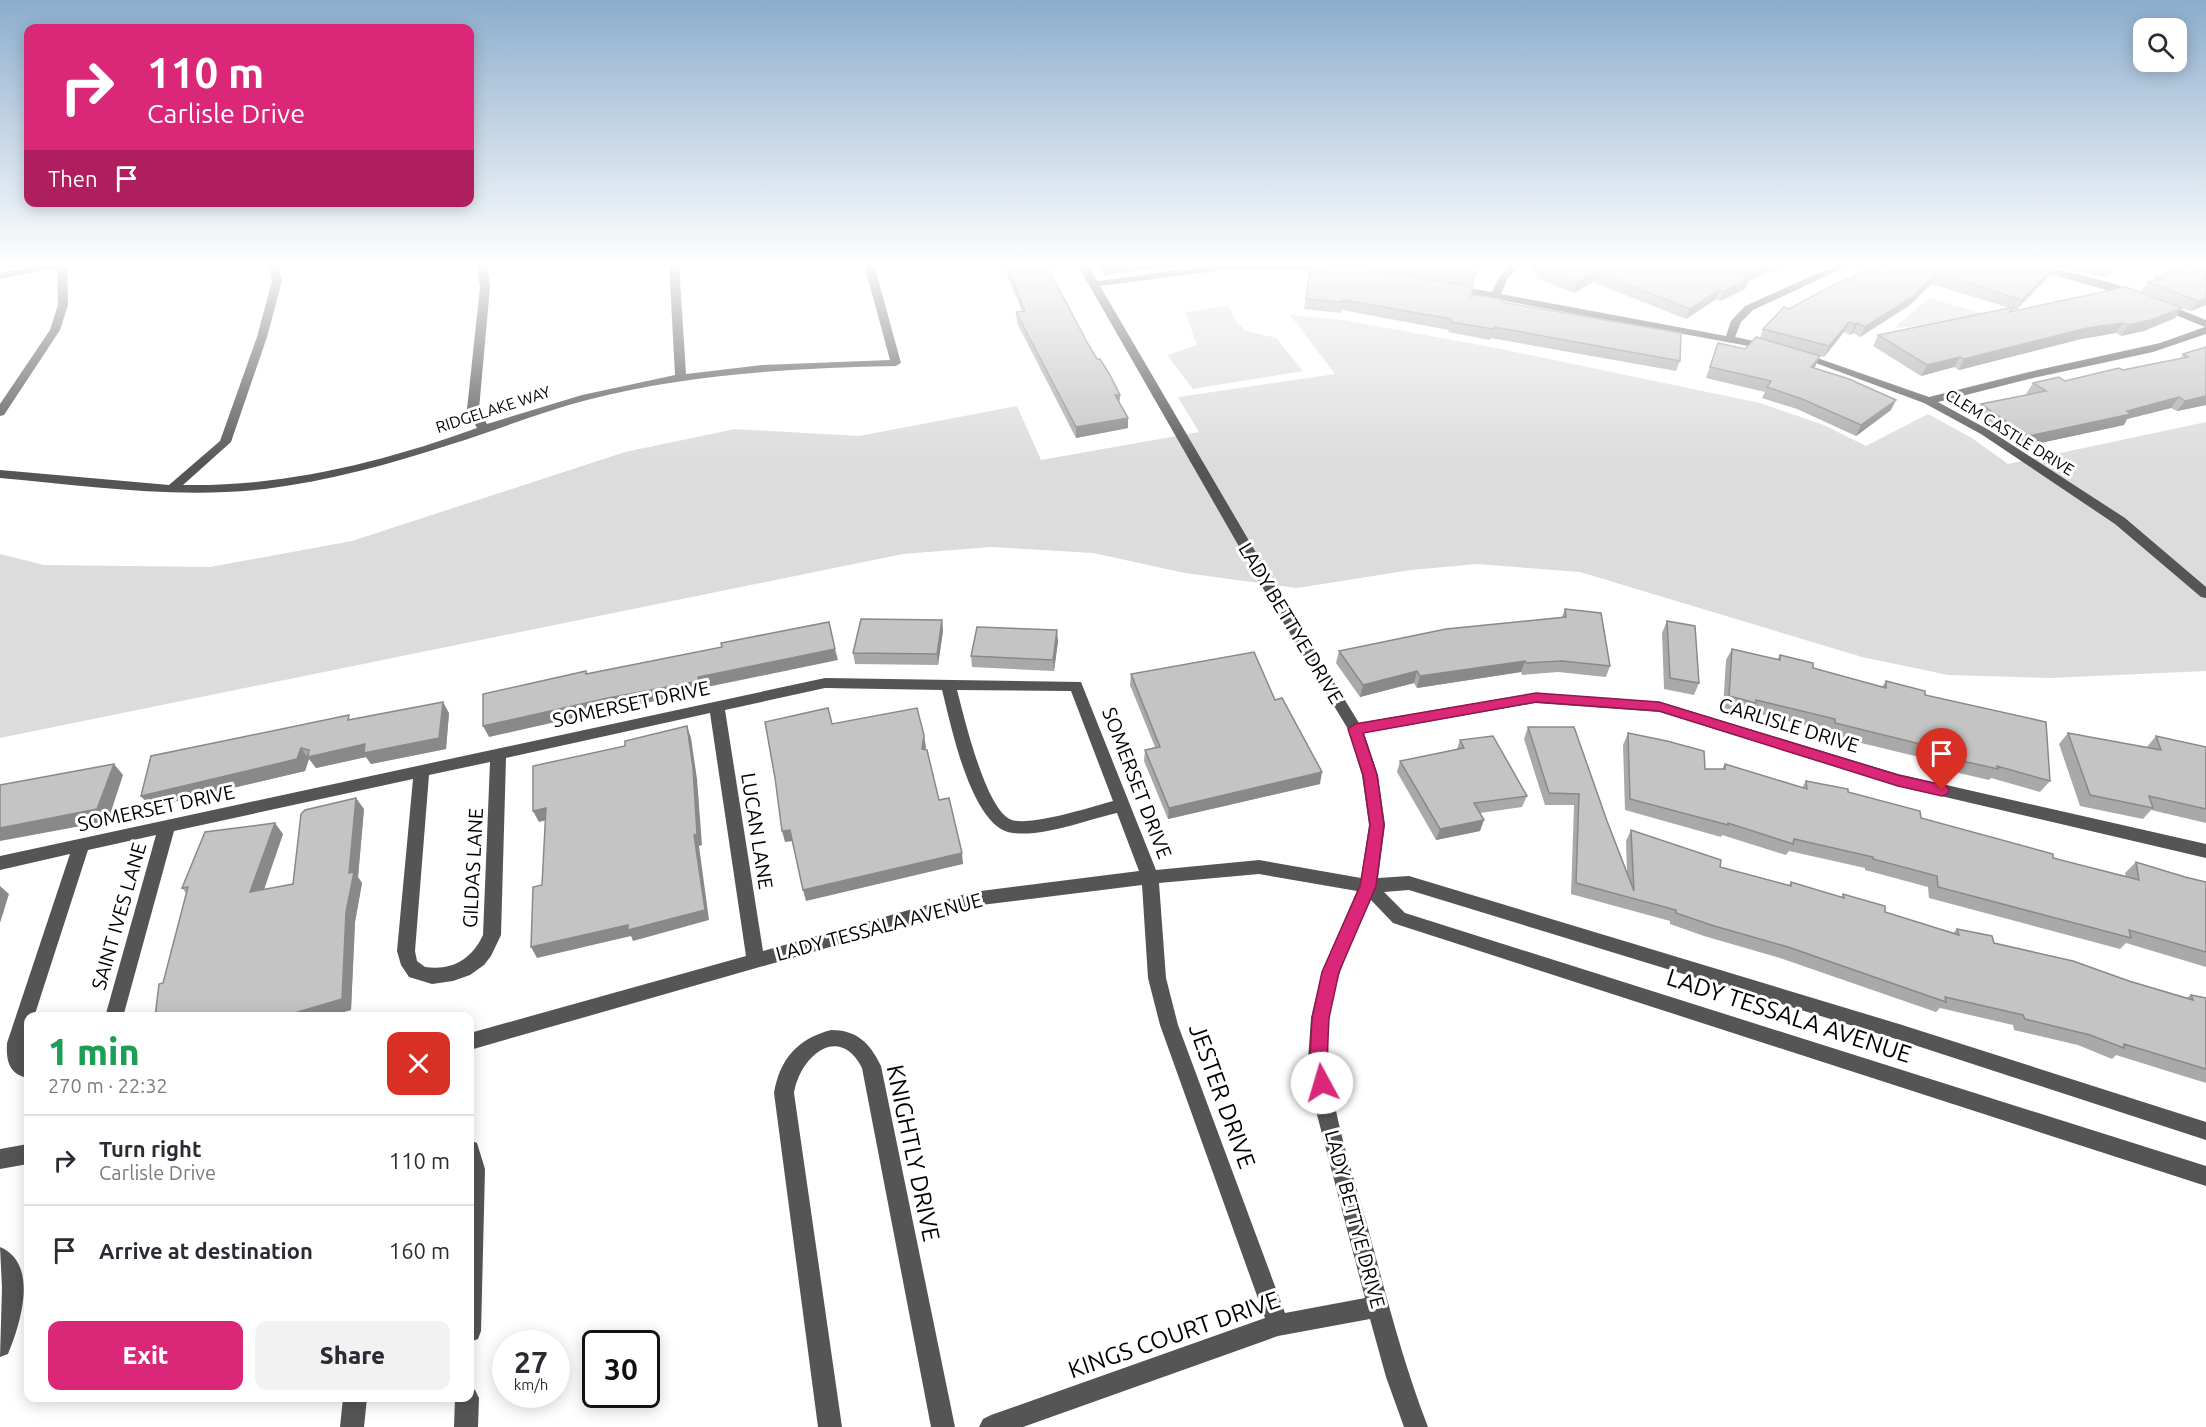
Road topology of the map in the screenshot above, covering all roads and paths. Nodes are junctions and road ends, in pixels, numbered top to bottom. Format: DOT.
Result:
graph roads {
  1 [pos="55,331"];
  2 [pos="264,331"];
  3 [pos="481,331"];
  4 [pos="678,331"];
  5 [pos="887,331"];
  6 [pos="1121,331"];
  7 [pos="1689,331"];
  8 [pos="1733,331"];
  9 [pos="2205,331"];
  10 [pos="1730,338"];
  11 [pos="681,378"];
  12 [pos="1928,401"];
  13 [pos="0,413"];
  14 [pos="484,429"];
  15 [pos="0,474"];
  16 [pos="170,490"];
  17 [pos="2206,594"];
  18 [pos="948,685"];
  19 [pos="717,707"];
  20 [pos="1355,729"];
  21 [pos="498,755"];
  22 [pos="422,771"];
  23 [pos="1123,804"];
  24 [pos="167,827"];
  25 [pos="81,846"];
  26 [pos="2206,852"];
  27 [pos="0,863"];
  28 [pos="1150,876"];
  29 [pos="1368,886"];
  30 [pos="756,961"];
  31 [pos="26,1012"];
  32 [pos="115,1012"];
  33 [pos="24,1019"];
  34 [pos="474,1041"];
  35 [pos="24,1068"];
  36 [pos="2206,1131"];
  37 [pos="24,1155"];
  38 [pos="0,1159"];
  39 [pos="474,1165"];
  40 [pos="2206,1176"];
  41 [pos="474,1201"];
  42 [pos="0,1258"];
  43 [pos="1378,1307"];
  44 [pos="1278,1325"];
  45 [pos="0,1346"];
  46 [pos="355,1402"];
  47 [pos="467,1402"];
  48 [pos="352,1427"];
  49 [pos="466,1427"];
  50 [pos="830,1427"];
  51 [pos="943,1427"];
  52 [pos="991,1427"];
  53 [pos="1416,1427"];
  1 -- 13 [label="street"];
  2 -- 16 [label="street"];
  3 -- 14 [label="street"];
  4 -- 11 [label="street"];
  5 -- 11 [label="street, RIDGELAKE WAY"];
  6 -- 20 [label="street, LADY BETTYE DRIVE"];
  7 -- 10 [label="street, CLEM CASTLE DRIVE"];
  8 -- 10 [label="street"];
  9 -- 12 [label="street"];
  10 -- 12 [label="street, CLEM CASTLE DRIVE"];
  11 -- 14 [label="street, RIDGELAKE WAY"];
  12 -- 17 [label="street, CLEM CASTLE DRIVE"];
  14 -- 16 [label="street, RIDGELAKE WAY"];
  15 -- 16 [label="street, RIDGELAKE WAY"];
  18 -- 19 [label="street, SOMERSET DRIVE"];
  18 -- 23 [label="street, SOMERSET DRIVE"];
  18 -- 23 [label="street"];
  19 -- 21 [label="street, SOMERSET DRIVE"];
  19 -- 30 [label="street, LUCAN LANE"];
  20 -- 26 [label="street, CARLISLE DRIVE"];
  20 -- 29 [label="street, LADY BETTYE DRIVE"];
  21 -- 22 [label="street, SOMERSET DRIVE"];
  21 -- 22 [label="street, GILDAS LANE"];
  22 -- 24 [label="street, SOMERSET DRIVE"];
  23 -- 28 [label="street, SOMERSET DRIVE"];
  24 -- 25 [label="street, SOMERSET DRIVE"];
  24 -- 32 [label="street, SAINT IVES LANE"];
  25 -- 27 [label="street, SOMERSET DRIVE"];
  25 -- 31 [label="street"];
  28 -- 29 [label="street, LADY TESSALA AVENUE"];
  28 -- 30 [label="street, LADY TESSALA AVENUE"];
  28 -- 44 [label="street, JESTER DRIVE"];
  29 -- 36 [label="street, LADY TESSALA AVENUE"];
  29 -- 40 [label="street, LADY TESSALA AVENUE"];
  29 -- 43 [label="street, LADY BETTYE DRIVE"];
  30 -- 34 [label="street, LADY TESSALA AVENUE"];
  33 -- 35 [label="street"];
  37 -- 38 [label="street"];
  39 -- 41 [label="street"];
  42 -- 45 [label="street"];
  43 -- 44 [label="street, KINGS COURT DRIVE"];
  43 -- 53 [label="street, LADY BETTYE DRIVE"];
  44 -- 52 [label="street, KINGS COURT DRIVE"];
  46 -- 48 [label="street"];
  47 -- 49 [label="street"];
  50 -- 51 [label="street, KNIGHTLY DRIVE"];
}
